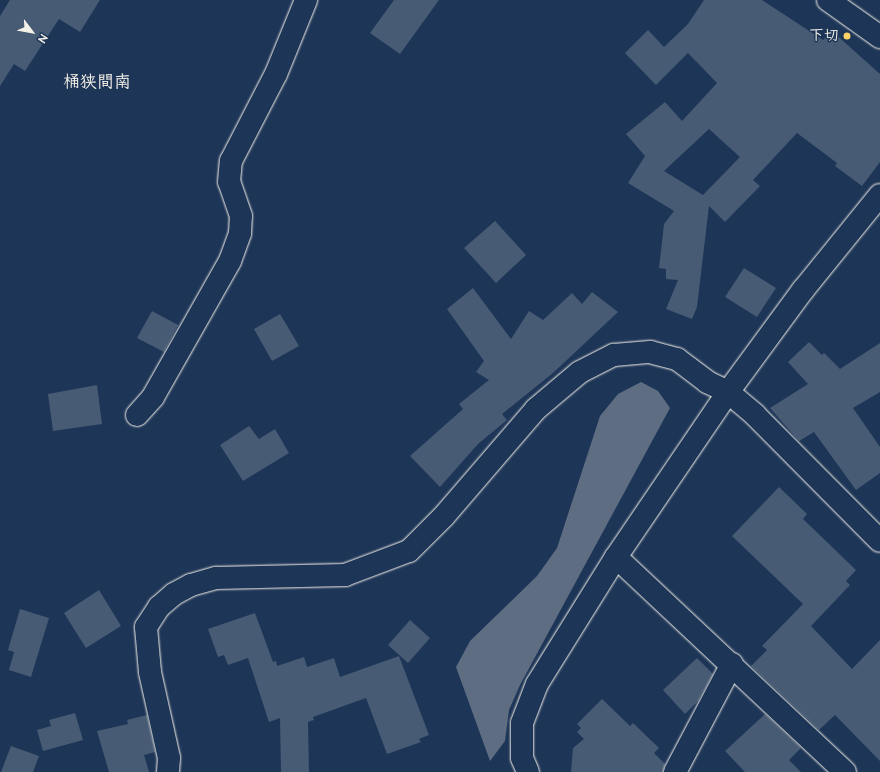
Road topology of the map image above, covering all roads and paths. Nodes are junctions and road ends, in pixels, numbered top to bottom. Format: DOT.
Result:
graph roads {
  1 [pos="306,0"];
  2 [pos="828,0"];
  3 [pos="880,37"];
  4 [pos="880,195"];
  5 [pos="728,392"];
  6 [pos="137,415"];
  7 [pos="880,541"];
  8 [pos="616,557"];
  9 [pos="732,664"];
  10 [pos="168,772"];
  11 [pos="528,772"];
  12 [pos="675,772"];
  13 [pos="845,772"];
  1 -- 6 [label="street"];
  2 -- 3 [label="street"];
  4 -- 5 [label="street"];
  5 -- 7 [label="street"];
  5 -- 8 [label="street"];
  5 -- 10 [label="street"];
  8 -- 9 [label="street"];
  8 -- 11 [label="street"];
  9 -- 12 [label="street"];
  9 -- 13 [label="street"];
}
